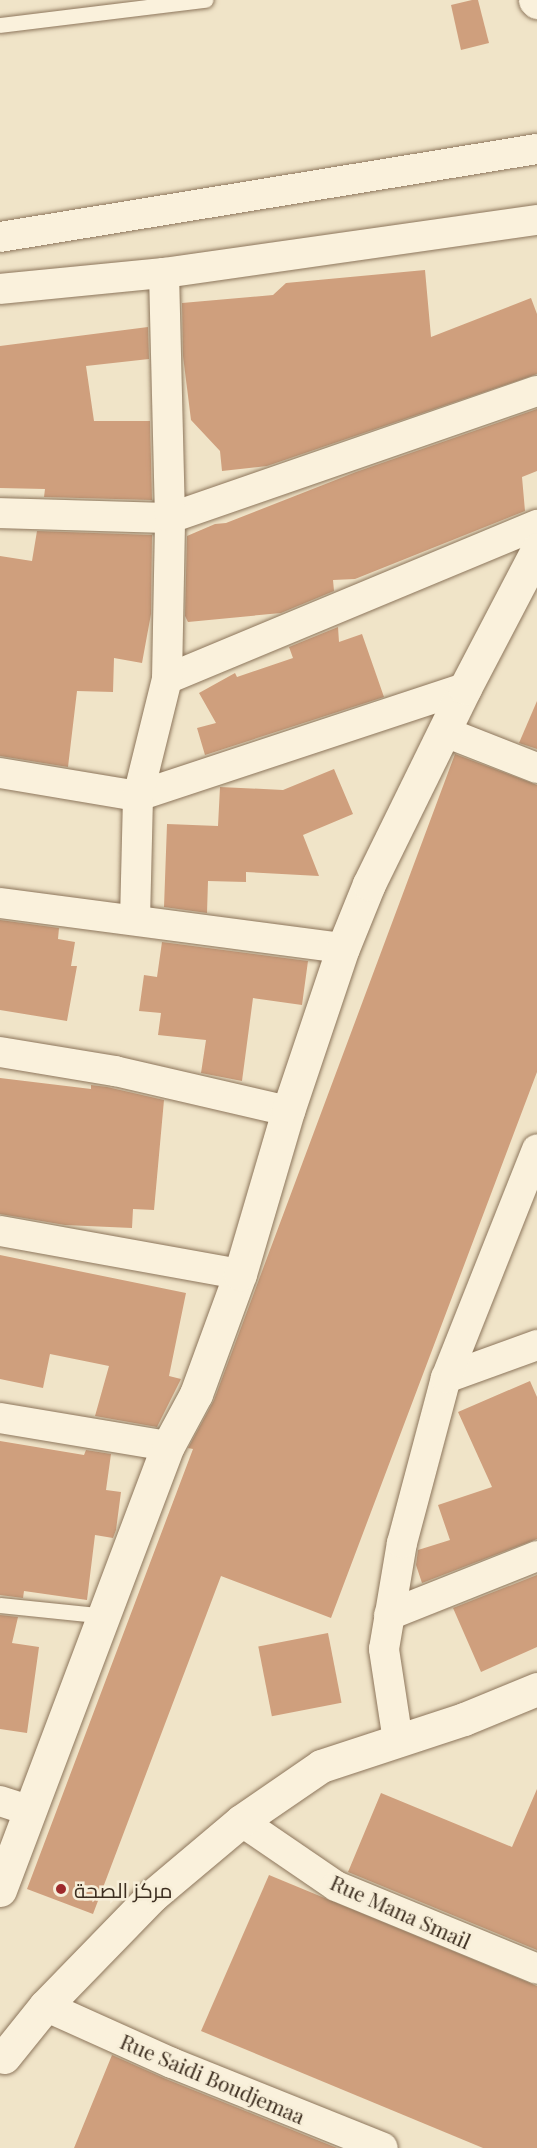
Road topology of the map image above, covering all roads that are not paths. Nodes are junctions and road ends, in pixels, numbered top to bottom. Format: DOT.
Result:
graph roads {
  1 [pos="205,0"];
  2 [pos="0,25"];
  3 [pos="537,149"];
  4 [pos="537,220"];
  5 [pos="0,237"];
  6 [pos="164,273"];
  7 [pos="0,289"];
  8 [pos="537,391"];
  9 [pos="0,513"];
  10 [pos="170,518"];
  11 [pos="537,525"];
  12 [pos="537,550"];
  13 [pos="167,679"];
  14 [pos="465,688"];
  15 [pos="445,732"];
  16 [pos="537,768"];
  17 [pos="0,773"];
  18 [pos="138,796"];
  19 [pos="0,903"];
  20 [pos="135,920"];
  21 [pos="343,948"];
  22 [pos="0,1052"];
  23 [pos="288,1111"];
  24 [pos="537,1149"];
  25 [pos="0,1232"];
  26 [pos="240,1274"];
  27 [pos="537,1345"];
  28 [pos="446,1378"];
  29 [pos="0,1418"];
  30 [pos="168,1446"];
  31 [pos="537,1556"];
  32 [pos="0,1605"];
  33 [pos="389,1615"];
  34 [pos="106,1616"];
  35 [pos="537,1689"];
  36 [pos="398,1741"];
  37 [pos="15,1806"];
  38 [pos="241,1821"];
  39 [pos="0,1890"];
  40 [pos="537,1969"];
  41 [pos="45,2006"];
  42 [pos="1,2058"];
  43 [pos="383,2148"];
  1 -- 2 [label="lane"];
  3 -- 5 [label="street"];
  4 -- 6 [label="street"];
  6 -- 7 [label="street"];
  6 -- 10 [label="street"];
  8 -- 10 [label="street"];
  9 -- 10 [label="street"];
  10 -- 13 [label="street"];
  11 -- 13 [label="street"];
  12 -- 14 [label="street"];
  13 -- 18 [label="street"];
  14 -- 15 [label="street"];
  14 -- 18 [label="street"];
  15 -- 16 [label="street"];
  15 -- 21 [label="street"];
  17 -- 18 [label="street"];
  18 -- 20 [label="street"];
  19 -- 20 [label="street"];
  20 -- 21 [label="street"];
  21 -- 23 [label="street"];
  22 -- 23 [label="street"];
  23 -- 26 [label="street"];
  24 -- 28 [label="street"];
  25 -- 26 [label="street"];
  26 -- 30 [label="street"];
  27 -- 28 [label="street"];
  28 -- 33 [label="street"];
  29 -- 30 [label="street"];
  30 -- 34 [label="street"];
  31 -- 33 [label="street"];
  32 -- 34 [label="lane"];
  33 -- 36 [label="street"];
  34 -- 37 [label="street"];
  35 -- 36 [label="street"];
  36 -- 38 [label="street"];
  37 -- 39 [label="street"];
  38 -- 40 [label="street, Rue Mana Smail"];
  38 -- 41 [label="street"];
  41 -- 42 [label="street"];
  41 -- 43 [label="street, Rue Saidi Boudjemaa"];
}
